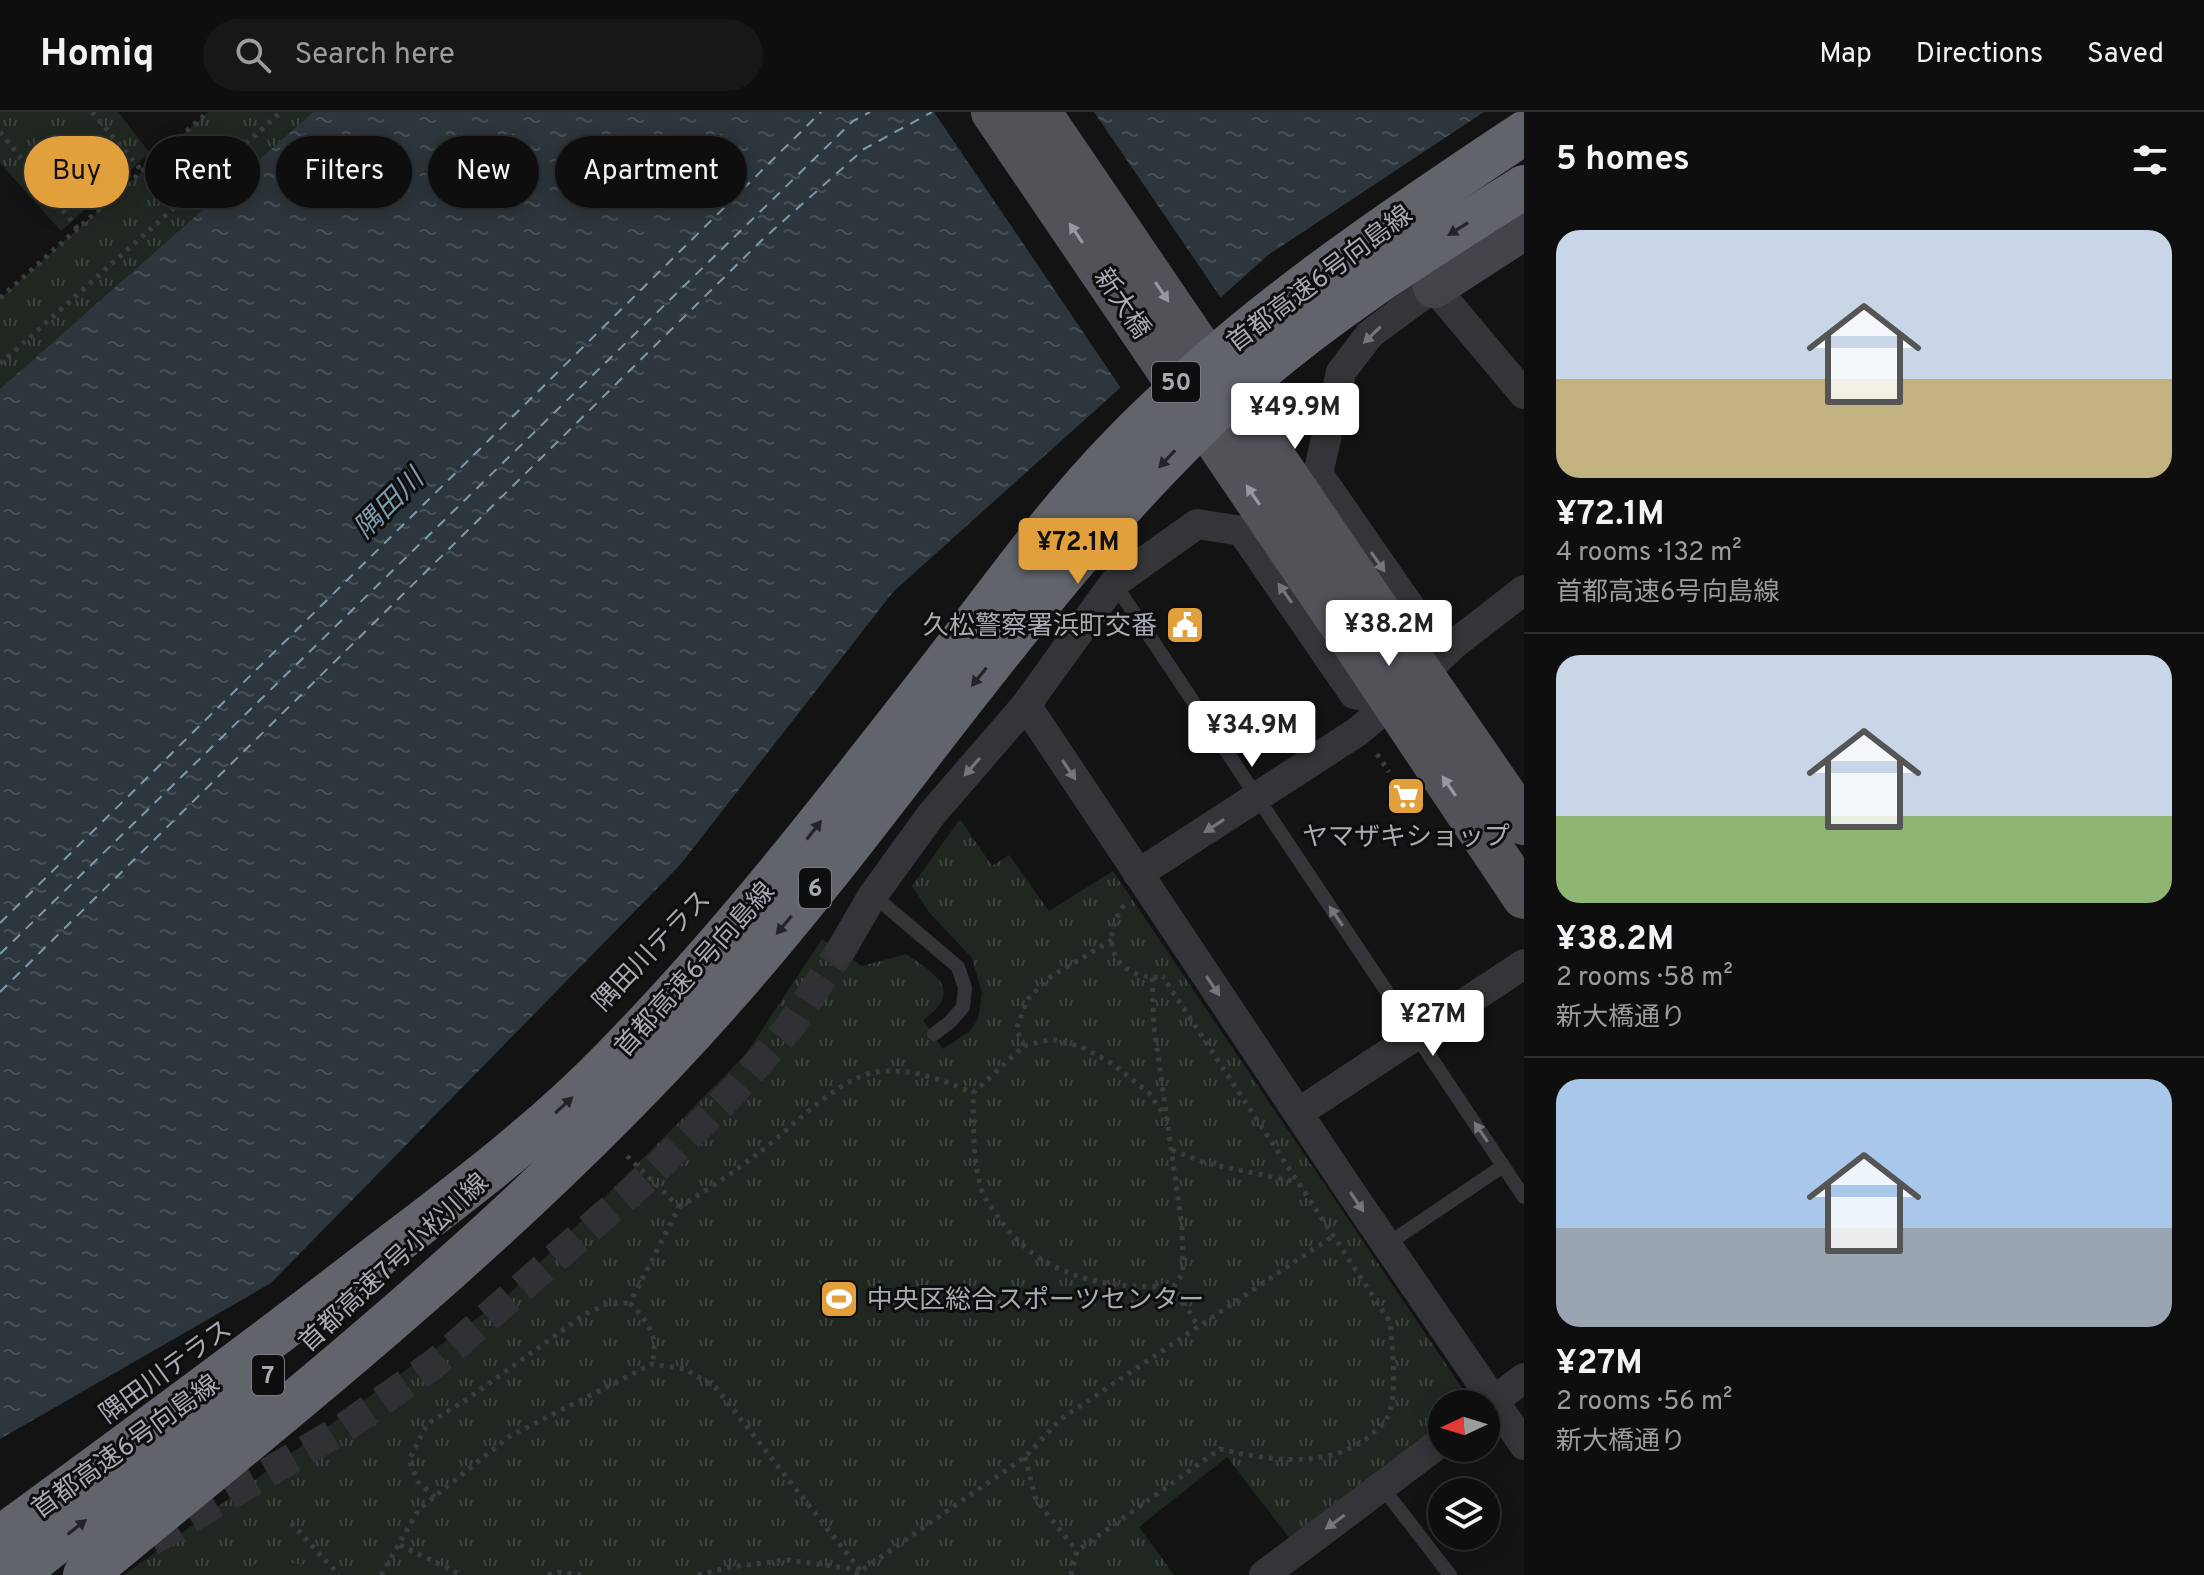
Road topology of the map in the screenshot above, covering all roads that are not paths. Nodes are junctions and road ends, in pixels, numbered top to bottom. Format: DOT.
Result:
graph roads {
  1 [pos="993,112"];
  2 [pos="1039,112"];
  3 [pos="1524,133"];
  4 [pos="1524,187"];
  5 [pos="1524,229"];
  6 [pos="1434,287"];
  7 [pos="1524,394"];
  8 [pos="1114,583"];
  9 [pos="1524,591"];
  10 [pos="1395,663"];
  11 [pos="1026,705"];
  12 [pos="1257,798"];
  13 [pos="1524,823"];
  14 [pos="1143,881"];
  15 [pos="873,895"];
  16 [pos="1524,897"];
  17 [pos="841,950"];
  18 [pos="1524,964"];
  19 [pos="934,1034"];
  20 [pos="1417,1036"];
  21 [pos="1298,1113"];
  22 [pos="506,1157"];
  23 [pos="1503,1166"];
  24 [pos="1524,1197"];
  25 [pos="1386,1245"];
  26 [pos="1524,1378"];
  27 [pos="1481,1390"];
  28 [pos="1500,1396"];
  29 [pos="1500,1416"];
  30 [pos="1524,1445"];
  31 [pos="1428,1452"];
  32 [pos="1382,1487"];
  33 [pos="0,1538"];
  34 [pos="1281,1570"];
  35 [pos="15,1575"];
  36 [pos="85,1575"];
  37 [pos="1450,1575"];
  10 -- 1 [label="main road, 新大橋 / 50, one-way, bridge"];
  2 -- 10 [label="main road, 新大橋 / 50, one-way, bridge"];
  22 -- 3 [label="highway, 首都高速6号向島線 / 6, one-way, bridge"];
  4 -- 36 [label="highway, 首都高速6号向島線 / 6, one-way, bridge"];
  5 -- 6 [label="street"];
  6 -- 7 [label="street"];
  6 -- 10 [label="street, one-way"];
  10 -- 8 [label="street, one-way"];
  8 -- 11 [label="street"];
  8 -- 12 [label="lane"];
  9 -- 10 [label="street"];
  10 -- 12 [label="street"];
  10 -- 13 [label="main road, 50"];
  16 -- 10 [label="main road, 50, one-way"];
  11 -- 14 [label="street, one-way"];
  11 -- 15 [label="street, one-way"];
  12 -- 14 [label="street, one-way"];
  20 -- 12 [label="lane, one-way"];
  14 -- 21 [label="street, one-way"];
  15 -- 17 [label="street"];
  15 -- 19 [label="lane"];
  18 -- 20 [label="street"];
  20 -- 21 [label="street"];
  23 -- 20 [label="lane, one-way"];
  21 -- 25 [label="street, one-way"];
  22 -- 33 [label="highway, 首都高速6号向島線 / 6, bridge"];
  35 -- 22 [label="highway, 首都高速7号小松川線 / 7, one-way, bridge"];
  23 -- 24 [label="lane"];
  23 -- 25 [label="lane"];
  25 -- 27 [label="street"];
  26 -- 28 [label="street"];
  29 -- 30 [label="street"];
  31 -- 32 [label="street"];
  32 -- 34 [label="street, one-way"];
  32 -- 37 [label="lane"];
}
